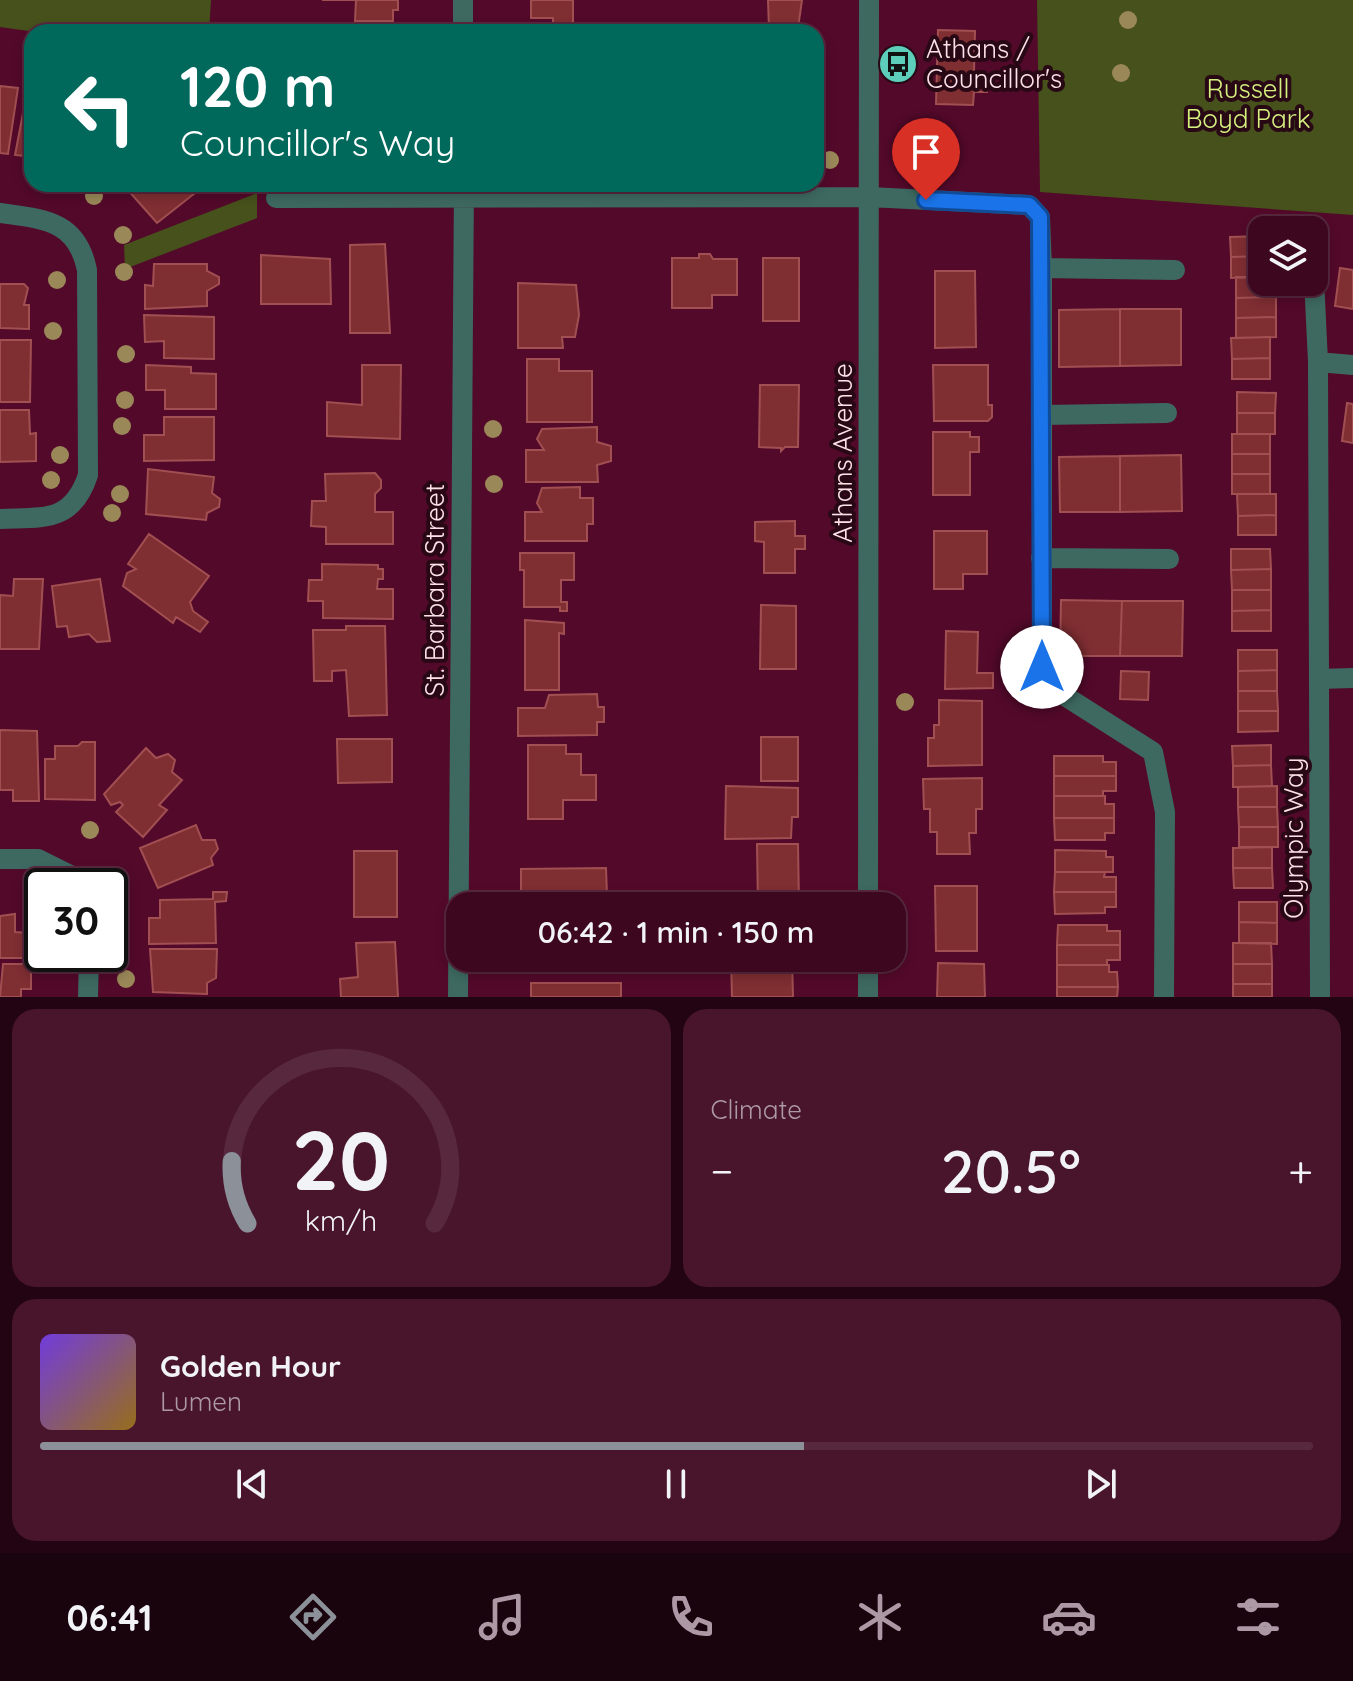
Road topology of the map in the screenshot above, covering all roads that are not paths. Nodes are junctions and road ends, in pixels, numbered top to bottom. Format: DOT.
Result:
graph roads {
  1 [pos="463,0"];
  2 [pos="869,0"];
  3 [pos="463,24"];
  4 [pos="464,192"];
  5 [pos="869,197"];
  6 [pos="276,198"];
  7 [pos="0,213"];
  8 [pos="1042,268"];
  9 [pos="1175,270"];
  10 [pos="1315,296"];
  11 [pos="1318,362"];
  12 [pos="1353,365"];
  13 [pos="1167,413"];
  14 [pos="1042,415"];
  15 [pos="0,519"];
  16 [pos="1041,558"];
  17 [pos="1169,559"];
  18 [pos="1353,678"];
  19 [pos="1319,679"];
  20 [pos="0,859"];
  21 [pos="56,868"];
  22 [pos="868,892"];
  23 [pos="89,972"];
  24 [pos="868,972"];
  25 [pos="88,997"];
  26 [pos="458,997"];
  27 [pos="868,997"];
  28 [pos="1164,997"];
  29 [pos="1320,997"];
  1 -- 3 [label="street"];
  2 -- 5 [label="street, Athans Avenue"];
  4 -- 5 [label="street"];
  4 -- 6 [label="street"];
  4 -- 26 [label="street, St. Barbara Street"];
  5 -- 8 [label="street"];
  5 -- 22 [label="street, Athans Avenue"];
  7 -- 15 [label="street"];
  8 -- 9 [label="street"];
  8 -- 14 [label="street"];
  10 -- 11 [label="street, Olympic Way"];
  11 -- 12 [label="street"];
  11 -- 19 [label="street, Olympic Way"];
  13 -- 14 [label="street"];
  14 -- 16 [label="street"];
  16 -- 17 [label="street"];
  16 -- 28 [label="street"];
  18 -- 19 [label="street"];
  19 -- 29 [label="street, Olympic Way"];
  20 -- 21 [label="street"];
  23 -- 25 [label="street"];
  24 -- 27 [label="street"];
}
